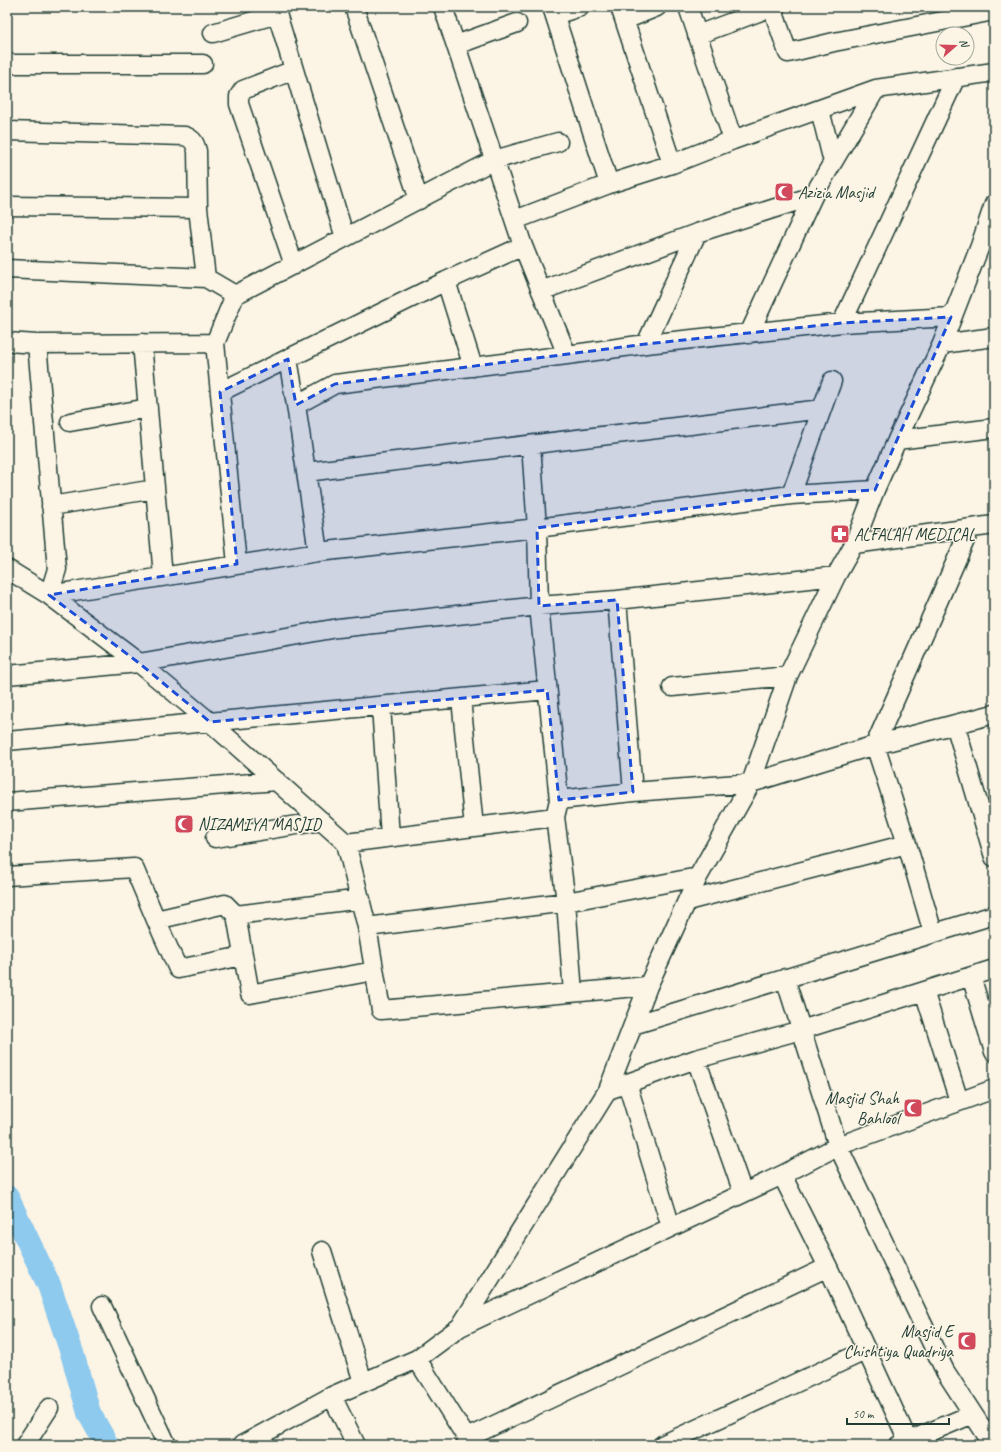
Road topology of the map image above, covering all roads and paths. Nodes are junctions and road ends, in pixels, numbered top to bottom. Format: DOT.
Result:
graph roads {
  1 [pos="354,7"];
  2 [pos="443,7"];
  3 [pos="580,7"];
  4 [pos="657,7"];
  5 [pos="688,7"];
  6 [pos="772,7"];
  7 [pos="276,10"];
  8 [pos="554,11"];
  9 [pos="994,11"];
  10 [pos="622,14"];
  11 [pos="517,23"];
  12 [pos="214,33"];
  13 [pos="697,35"];
  14 [pos="456,45"];
  15 [pos="7,64"];
  16 [pos="203,64"];
  17 [pos="294,70"];
  18 [pos="994,72"];
  19 [pos="956,77"];
  20 [pos="876,89"];
  21 [pos="820,110"];
  22 [pos="7,131"];
  23 [pos="733,140"];
  24 [pos="558,142"];
  25 [pos="494,160"];
  26 [pos="833,162"];
  27 [pos="672,164"];
  28 [pos="609,184"];
  29 [pos="813,196"];
  30 [pos="419,200"];
  31 [pos="994,205"];
  32 [pos="7,206"];
  33 [pos="198,208"];
  34 [pos="515,220"];
  35 [pos="697,233"];
  36 [pos="345,238"];
  37 [pos="987,245"];
  38 [pos="523,246"];
  39 [pos="294,265"];
  40 [pos="7,269"];
  41 [pos="206,278"];
  42 [pos="446,282"];
  43 [pos="541,291"];
  44 [pos="235,295"];
  45 [pos="951,317"];
  46 [pos="842,323"];
  47 [pos="749,334"];
  48 [pos="994,337"];
  49 [pos="7,342"];
  50 [pos="142,343"];
  51 [pos="215,343"];
  52 [pos="37,344"];
  53 [pos="646,344"];
  54 [pos="942,344"];
  55 [pos="567,355"];
  56 [pos="288,359"];
  57 [pos="473,367"];
  58 [pos="832,381"];
  59 [pos="220,392"];
  60 [pos="296,405"];
  61 [pos="148,408"];
  62 [pos="822,409"];
  63 [pos="70,422"];
  64 [pos="994,428"];
  65 [pos="897,440"];
  66 [pos="531,445"];
  67 [pos="306,472"];
  68 [pos="155,489"];
  69 [pos="876,490"];
  70 [pos="791,495"];
  71 [pos="52,506"];
  72 [pos="994,526"];
  73 [pos="537,528"];
  74 [pos="970,529"];
  75 [pos="854,544"];
  76 [pos="318,552"];
  77 [pos="237,564"];
  78 [pos="7,569"];
  79 [pos="163,576"];
  80 [pos="836,576"];
  81 [pos="49,595"];
  82 [pos="617,600"];
  83 [pos="539,606"];
  84 [pos="139,663"];
  85 [pos="7,675"];
  86 [pos="788,676"];
  87 [pos="672,687"];
  88 [pos="547,690"];
  89 [pos="461,699"];
  90 [pos="381,706"];
  91 [pos="991,710"];
  92 [pos="210,722"];
  93 [pos="955,724"];
  94 [pos="7,741"];
  95 [pos="875,745"];
  96 [pos="277,781"];
  97 [pos="751,783"];
  98 [pos="633,792"];
  99 [pos="559,800"];
  100 [pos="7,802"];
  101 [pos="555,817"];
  102 [pos="322,821"];
  103 [pos="474,827"];
  104 [pos="990,827"];
  105 [pos="390,837"];
  106 [pos="214,838"];
  107 [pos="346,842"];
  108 [pos="907,844"];
  109 [pos="994,857"];
  110 [pos="7,876"];
  111 [pos="698,877"];
  112 [pos="361,899"];
  113 [pos="687,901"];
  114 [pos="566,902"];
  115 [pos="236,915"];
  116 [pos="994,915"];
  117 [pos="156,920"];
  118 [pos="368,927"];
  119 [pos="933,933"];
  120 [pos="243,956"];
  121 [pos="994,969"];
  122 [pos="374,972"];
  123 [pos="971,976"];
  124 [pos="785,978"];
  125 [pos="648,986"];
  126 [pos="924,991"];
  127 [pos="574,993"];
  128 [pos="633,1025"];
  129 [pos="801,1030"];
  130 [pos="994,1052"];
  131 [pos="696,1059"];
  132 [pos="627,1083"];
  133 [pos="994,1089"];
  134 [pos="608,1090"];
  135 [pos="959,1101"];
  136 [pos="838,1146"];
  137 [pos="782,1175"];
  138 [pos="743,1193"];
  139 [pos="671,1227"];
  140 [pos="322,1251"];
  141 [pos="828,1267"];
  142 [pos="102,1306"];
  143 [pos="460,1327"];
  144 [pos="867,1350"];
  145 [pos="417,1359"];
  146 [pos="363,1382"];
  147 [pos="332,1396"];
  148 [pos="49,1408"];
  149 [pos="973,1414"];
  150 [pos="469,1441"];
  151 [pos="250,1443"];
  152 [pos="906,1444"];
  153 [pos="25,1445"];
  154 [pos="167,1445"];
  155 [pos="356,1445"];
  156 [pos="662,1445"];
  157 [pos="993,1445"];
  1 -- 30 [label="street"];
  2 -- 14 [label="street"];
  3 -- 8 [label="street"];
  4 -- 10 [label="street"];
  5 -- 13 [label="street"];
  6 -- 9 [label="street"];
  6 -- 13 [label="street"];
  7 -- 12 [label="street"];
  7 -- 17 [label="street"];
  8 -- 28 [label="street"];
  10 -- 27 [label="street"];
  11 -- 14 [label="street"];
  13 -- 23 [label="street"];
  14 -- 25 [label="street"];
  15 -- 16 [label="street"];
  17 -- 36 [label="street"];
  17 -- 39 [label="street"];
  18 -- 19 [label="street"];
  19 -- 20 [label="street"];
  19 -- 46 [label="street"];
  20 -- 21 [label="street"];
  20 -- 26 [label="street"];
  21 -- 23 [label="street"];
  21 -- 26 [label="street"];
  22 -- 33 [label="street"];
  23 -- 27 [label="street"];
  24 -- 25 [label="street"];
  25 -- 30 [label="street"];
  25 -- 34 [label="street"];
  26 -- 29 [label="street"];
  27 -- 28 [label="street"];
  28 -- 34 [label="street"];
  29 -- 35 [label="street"];
  29 -- 47 [label="street"];
  30 -- 36 [label="street"];
  31 -- 37 [label="street"];
  32 -- 33 [label="street"];
  33 -- 41 [label="street"];
  34 -- 38 [label="street"];
  35 -- 43 [label="street"];
  35 -- 53 [label="street"];
  36 -- 39 [label="street"];
  37 -- 45 [label="street"];
  38 -- 42 [label="street"];
  38 -- 43 [label="street"];
  39 -- 44 [label="street"];
  40 -- 41 [label="street"];
  41 -- 44 [label="street"];
  42 -- 56 [label="street"];
  42 -- 57 [label="street"];
  43 -- 55 [label="street"];
  44 -- 51 [label="street"];
  45 -- 46 [label="street"];
  45 -- 54 [label="street"];
  46 -- 47 [label="street"];
  47 -- 53 [label="street"];
  48 -- 54 [label="street"];
  49 -- 52 [label="street"];
  50 -- 51 [label="street"];
  50 -- 52 [label="street"];
  50 -- 61 [label="street"];
  51 -- 59 [label="street"];
  52 -- 71 [label="street"];
  53 -- 55 [label="street"];
  54 -- 65 [label="street"];
  55 -- 57 [label="street"];
  56 -- 59 [label="street"];
  56 -- 60 [label="street"];
  57 -- 60 [label="street"];
  58 -- 62 [label="street"];
  59 -- 77 [label="street"];
  60 -- 67 [label="street"];
  61 -- 63 [label="street"];
  61 -- 68 [label="street"];
  62 -- 66 [label="street"];
  62 -- 70 [label="street"];
  64 -- 65 [label="street"];
  65 -- 69 [label="street"];
  66 -- 67 [label="street"];
  66 -- 73 [label="street"];
  67 -- 76 [label="street"];
  68 -- 71 [label="street"];
  68 -- 79 [label="street"];
  69 -- 70 [label="street"];
  69 -- 75 [label="street"];
  70 -- 73 [label="street"];
  71 -- 81 [label="street"];
  72 -- 74 [label="street"];
  73 -- 76 [label="street"];
  73 -- 83 [label="street"];
  74 -- 75 [label="street"];
  74 -- 95 [label="street"];
  75 -- 80 [label="street"];
  76 -- 77 [label="street"];
  77 -- 79 [label="street"];
  78 -- 81 [label="street"];
  79 -- 81 [label="street"];
  80 -- 82 [label="street"];
  80 -- 86 [label="street"];
  81 -- 84 [label="street"];
  82 -- 83 [label="street"];
  82 -- 98 [label="street"];
  83 -- 84 [label="street"];
  83 -- 88 [label="street"];
  84 -- 85 [label="street"];
  84 -- 92 [label="street"];
  86 -- 87 [label="street"];
  86 -- 97 [label="street"];
  88 -- 89 [label="street"];
  88 -- 99 [label="street"];
  89 -- 90 [label="street"];
  89 -- 103 [label="street"];
  90 -- 92 [label="street"];
  90 -- 105 [label="street"];
  91 -- 93 [label="street"];
  92 -- 94 [label="street"];
  92 -- 96 [label="street"];
  93 -- 95 [label="street"];
  93 -- 104 [label="street"];
  95 -- 97 [label="street"];
  95 -- 108 [label="street"];
  96 -- 100 [label="street"];
  96 -- 102 [label="street"];
  97 -- 98 [label="street"];
  97 -- 111 [label="street"];
  98 -- 99 [label="street"];
  99 -- 101 [label="street"];
  101 -- 103 [label="street"];
  101 -- 114 [label="street"];
  102 -- 106 [label="street"];
  102 -- 107 [label="street"];
  103 -- 105 [label="street"];
  104 -- 109 [label="street"];
  105 -- 107 [label="street"];
  107 -- 112 [label="street"];
  108 -- 113 [label="street"];
  108 -- 119 [label="street"];
  110 -- 117 [label="street"];
  111 -- 113 [label="street"];
  111 -- 114 [label="street"];
  112 -- 115 [label="street"];
  112 -- 118 [label="street"];
  113 -- 125 [label="street"];
  114 -- 118 [label="street"];
  114 -- 127 [label="street"];
  115 -- 117 [label="street"];
  115 -- 120 [label="street"];
  116 -- 119 [label="street"];
  117 -- 120 [label="street"];
  118 -- 122 [label="street"];
  119 -- 124 [label="street"];
  120 -- 122 [label="street"];
  121 -- 123 [label="street"];
  122 -- 127 [label="street"];
  123 -- 126 [label="street"];
  123 -- 130 [label="street"];
  124 -- 128 [label="street"];
  124 -- 129 [label="street"];
  125 -- 127 [label="street"];
  125 -- 128 [label="street"];
  126 -- 129 [label="street"];
  126 -- 135 [label="street"];
  128 -- 134 [label="street"];
  129 -- 131 [label="street"];
  129 -- 136 [label="street"];
  131 -- 132 [label="street"];
  131 -- 138 [label="street"];
  132 -- 134 [label="street"];
  132 -- 139 [label="street"];
  133 -- 135 [label="street"];
  134 -- 143 [label="street"];
  135 -- 136 [label="street"];
  136 -- 137 [label="street"];
  136 -- 149 [label="street"];
  137 -- 138 [label="street"];
  137 -- 141 [label="street"];
  138 -- 139 [label="street"];
  139 -- 143 [label="street"];
  140 -- 146 [label="street"];
  141 -- 144 [label="street"];
  141 -- 150 [label="street"];
  142 -- 154 [label="street"];
  143 -- 145 [label="street"];
  144 -- 152 [label="street"];
  144 -- 156 [label="street"];
  145 -- 146 [label="street"];
  145 -- 150 [label="street"];
  146 -- 147 [label="street"];
  147 -- 151 [label="street"];
  147 -- 155 [label="street"];
  148 -- 153 [label="street"];
  149 -- 152 [label="street"];
  149 -- 157 [label="street"];
}
